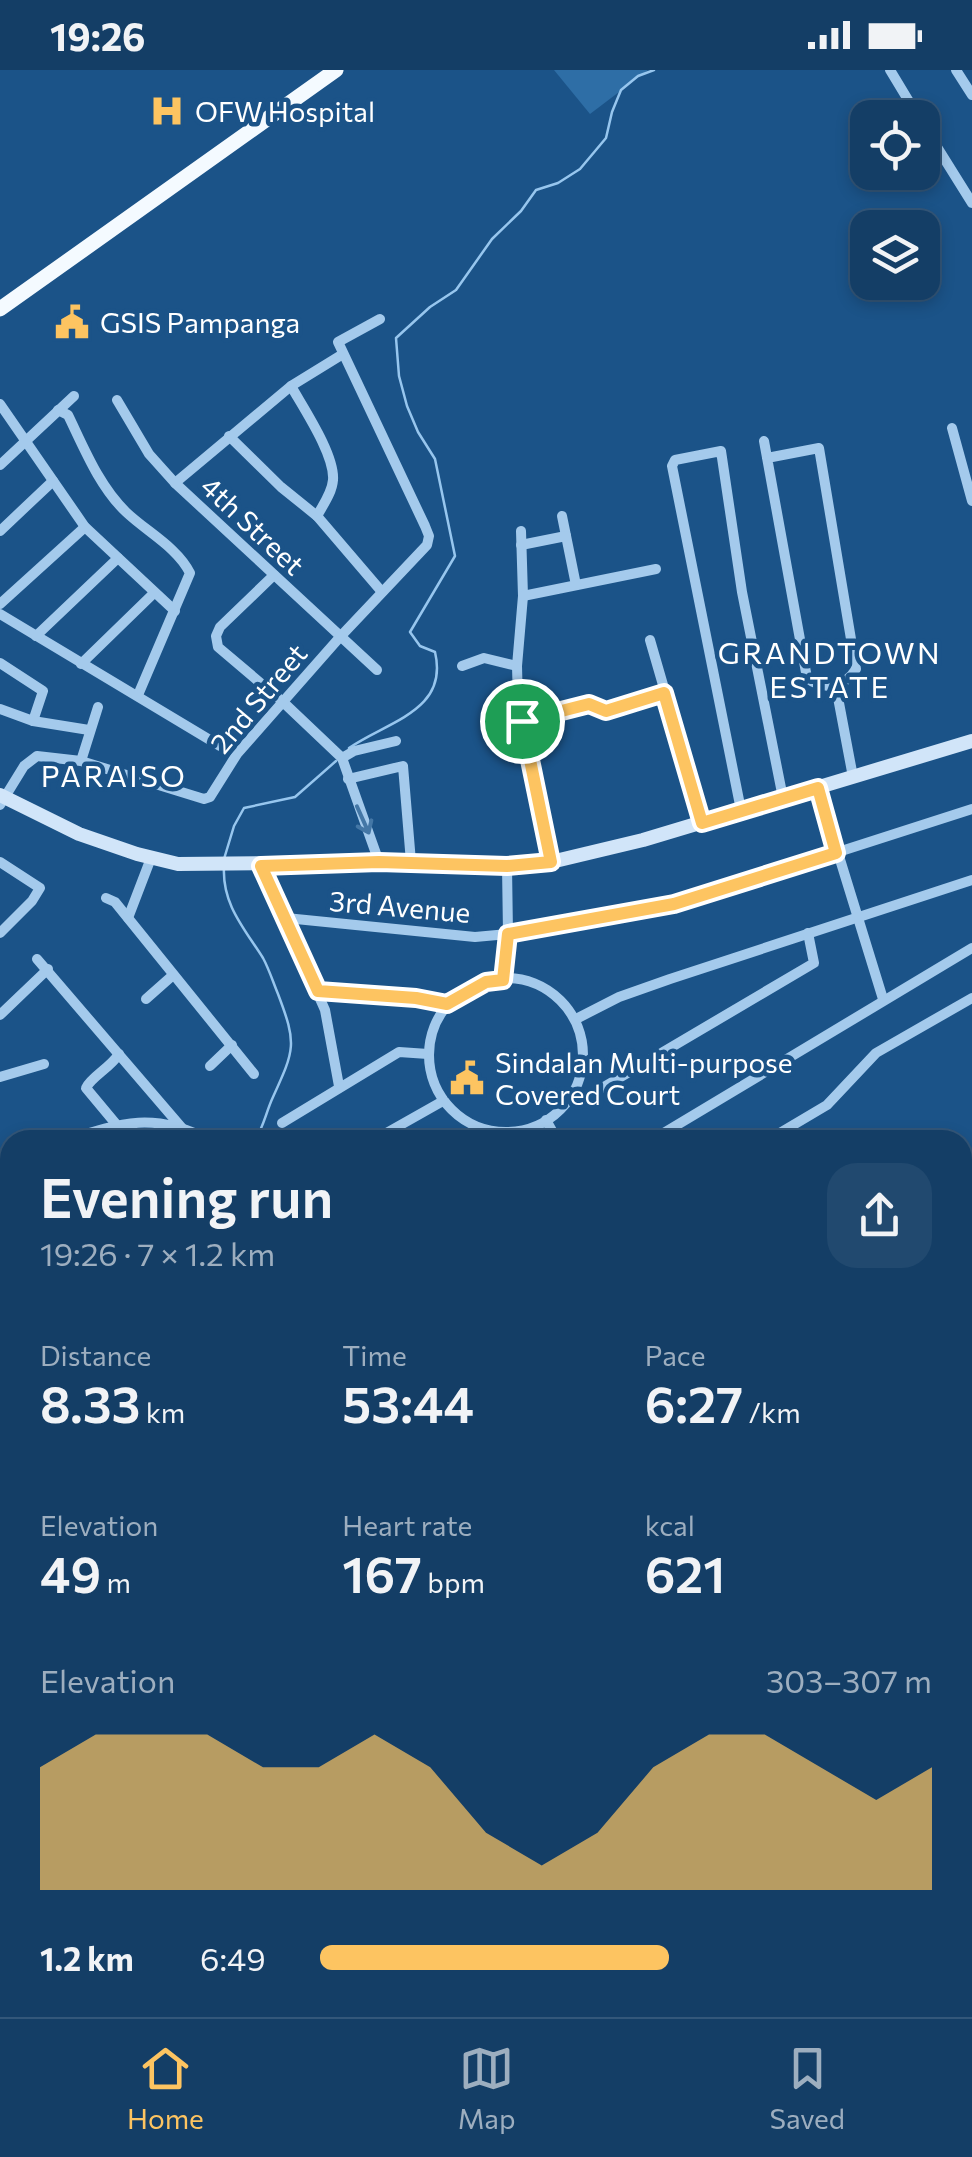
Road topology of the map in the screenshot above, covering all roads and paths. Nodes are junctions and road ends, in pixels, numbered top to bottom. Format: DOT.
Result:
graph roads {
  1 [pos="336,70"];
  2 [pos="890,70"];
  3 [pos="956,70"];
  4 [pos="972,95"];
  5 [pos="909,100"];
  6 [pos="940,151"];
  7 [pos="972,204"];
  8 [pos="0,308"];
  9 [pos="380,320"];
  10 [pos="343,354"];
  11 [pos="291,386"];
  12 [pos="74,396"];
  13 [pos="117,400"];
  14 [pos="0,404"];
  15 [pos="58,410"];
  16 [pos="952,428"];
  17 [pos="229,436"];
  18 [pos="764,440"];
  19 [pos="27,442"];
  20 [pos="768,458"];
  21 [pos="0,465"];
  22 [pos="53,481"];
  23 [pos="174,484"];
  24 [pos="972,501"];
  25 [pos="317,516"];
  26 [pos="562,516"];
  27 [pos="84,527"];
  28 [pos="0,531"];
  29 [pos="521,531"];
  30 [pos="566,536"];
  31 [pos="521,546"];
  32 [pos="118,558"];
  33 [pos="656,568"];
  34 [pos="274,575"];
  35 [pos="576,585"];
  36 [pos="382,592"];
  37 [pos="154,593"];
  38 [pos="524,596"];
  39 [pos="0,604"];
  40 [pos="175,610"];
  41 [pos="0,614"];
  42 [pos="36,636"];
  43 [pos="340,636"];
  44 [pos="650,640"];
  45 [pos="0,662"];
  46 [pos="80,664"];
  47 [pos="462,666"];
  48 [pos="517,666"];
  49 [pos="377,670"];
  50 [pos="836,686"];
  51 [pos="664,693"];
  52 [pos="138,695"];
  53 [pos="283,702"];
  54 [pos="98,707"];
  55 [pos="0,709"];
  56 [pos="32,721"];
  57 [pos="522,721"];
  58 [pos="88,730"];
  59 [pos="396,741"];
  60 [pos="972,741"];
  61 [pos="220,746"];
  62 [pos="338,755"];
  63 [pos="82,761"];
  64 [pos="348,778"];
  65 [pos="854,778"];
  66 [pos="818,788"];
  67 [pos="783,798"];
  68 [pos="2,799"];
  69 [pos="972,808"];
  70 [pos="741,810"];
  71 [pos="702,823"];
  72 [pos="836,853"];
  73 [pos="151,858"];
  74 [pos="0,862"];
  75 [pos="379,862"];
  76 [pos="411,862"];
  77 [pos="551,862"];
  78 [pos="261,866"];
  79 [pos="507,866"];
  80 [pos="972,880"];
  81 [pos="106,898"];
  82 [pos="857,916"];
  83 [pos="128,918"];
  84 [pos="286,918"];
  85 [pos="2,928"];
  86 [pos="508,934"];
  87 [pos="808,934"];
  88 [pos="972,948"];
  89 [pos="37,959"];
  90 [pos="48,969"];
  91 [pos="172,976"];
  92 [pos="503,980"];
  93 [pos="318,991"];
  94 [pos="972,998"];
  95 [pos="146,999"];
  96 [pos="883,999"];
  97 [pos="447,1004"];
  98 [pos="0,1015"];
  99 [pos="576,1019"];
  100 [pos="232,1045"];
  101 [pos="119,1054"];
  102 [pos="428,1054"];
  103 [pos="44,1064"];
  104 [pos="210,1066"];
  105 [pos="254,1074"];
  106 [pos="0,1077"];
  107 [pos="339,1086"];
  108 [pos="567,1100"];
  109 [pos="443,1101"];
  110 [pos="546,1120"];
  111 [pos="282,1123"];
  112 [pos="116,1124"];
  113 [pos="182,1128"];
  114 [pos="98,1130"];
  115 [pos="186,1130"];
  116 [pos="392,1130"];
  117 [pos="487,1130"];
  118 [pos="524,1130"];
  119 [pos="552,1130"];
  120 [pos="668,1130"];
  121 [pos="785,1130"];
  1 -- 8 [label="highway"];
  2 -- 5 [label="street"];
  3 -- 4 [label="street"];
  6 -- 7 [label="street"];
  9 -- 10 [label="street"];
  10 -- 11 [label="street"];
  10 -- 36 [label="street, 2nd Street"];
  11 -- 17 [label="street"];
  11 -- 25 [label="street"];
  12 -- 15 [label="street"];
  13 -- 23 [label="street, 4th Street"];
  14 -- 19 [label="street"];
  15 -- 19 [label="street"];
  15 -- 40 [label="street"];
  16 -- 24 [label="street"];
  17 -- 23 [label="street"];
  17 -- 25 [label="street"];
  18 -- 20 [label="street"];
  19 -- 21 [label="street"];
  19 -- 22 [label="street"];
  20 -- 50 [label="street"];
  20 -- 50 [label="street"];
  22 -- 27 [label="street"];
  22 -- 28 [label="street"];
  23 -- 34 [label="street, 4th Street"];
  25 -- 36 [label="street"];
  26 -- 30 [label="street"];
  27 -- 32 [label="street"];
  27 -- 39 [label="street"];
  29 -- 31 [label="street"];
  30 -- 31 [label="street"];
  30 -- 35 [label="street"];
  31 -- 38 [label="street"];
  32 -- 37 [label="street"];
  32 -- 42 [label="street"];
  33 -- 35 [label="street"];
  34 -- 43 [label="street, 4th Street"];
  34 -- 53 [label="street"];
  35 -- 38 [label="street"];
  36 -- 43 [label="street, 2nd Street"];
  37 -- 40 [label="street"];
  37 -- 46 [label="street"];
  38 -- 48 [label="street"];
  40 -- 52 [label="street"];
  41 -- 42 [label="street"];
  42 -- 46 [label="street"];
  43 -- 49 [label="street, 4th Street"];
  43 -- 53 [label="street, 2nd Street"];
  44 -- 51 [label="street"];
  45 -- 56 [label="street"];
  46 -- 52 [label="street"];
  47 -- 48 [label="street"];
  48 -- 57 [label="street"];
  50 -- 65 [label="street"];
  51 -- 57 [label="street"];
  51 -- 71 [label="street"];
  52 -- 61 [label="street"];
  53 -- 62 [label="street"];
  53 -- 63 [label="street, 2nd Street"];
  54 -- 58 [label="street"];
  55 -- 56 [label="street"];
  56 -- 58 [label="street"];
  57 -- 77 [label="street"];
  58 -- 63 [label="street"];
  59 -- 62 [label="street"];
  60 -- 65 [label="main road"];
  62 -- 64 [label="street"];
  63 -- 68 [label="street, 2nd Street"];
  64 -- 75 [label="street, one-way"];
  64 -- 76 [label="street"];
  65 -- 66 [label="main road"];
  66 -- 67 [label="main road"];
  66 -- 72 [label="street"];
  67 -- 70 [label="main road"];
  67 -- 70 [label="street"];
  68 -- 73 [label="main road"];
  69 -- 72 [label="street, 3rd Avenue"];
  70 -- 71 [label="main road"];
  71 -- 77 [label="main road"];
  72 -- 82 [label="street"];
  72 -- 86 [label="street, 3rd Avenue"];
  73 -- 78 [label="main road"];
  73 -- 83 [label="street"];
  74 -- 85 [label="street"];
  75 -- 76 [label="main road"];
  75 -- 78 [label="main road"];
  76 -- 79 [label="main road"];
  77 -- 79 [label="main road"];
  78 -- 84 [label="street"];
  79 -- 86 [label="street"];
  80 -- 82 [label="street"];
  81 -- 83 [label="street"];
  82 -- 87 [label="street"];
  82 -- 96 [label="street"];
  83 -- 91 [label="street"];
  84 -- 86 [label="street, 3rd Avenue"];
  84 -- 93 [label="street"];
  86 -- 92 [label="street"];
  87 -- 99 [label="street"];
  87 -- 108 [label="street"];
  88 -- 96 [label="street"];
  89 -- 90 [label="street"];
  90 -- 98 [label="street"];
  90 -- 101 [label="street"];
  91 -- 95 [label="street"];
  91 -- 100 [label="street"];
  92 -- 97 [label="street"];
  92 -- 99 [label="street"];
  93 -- 97 [label="street"];
  93 -- 107 [label="street"];
  94 -- 121 [label="street"];
  96 -- 120 [label="street"];
  97 -- 102 [label="street"];
  99 -- 108 [label="street"];
  100 -- 104 [label="street"];
  100 -- 105 [label="street"];
  101 -- 112 [label="street"];
  101 -- 113 [label="street"];
  102 -- 107 [label="street"];
  102 -- 109 [label="street"];
  103 -- 106 [label="street"];
  107 -- 111 [label="street"];
  108 -- 110 [label="street"];
  109 -- 116 [label="street"];
  109 -- 117 [label="street"];
  110 -- 118 [label="street"];
  110 -- 119 [label="street"];
  112 -- 113 [label="street"];
  112 -- 114 [label="street"];
  113 -- 115 [label="street"];
}
